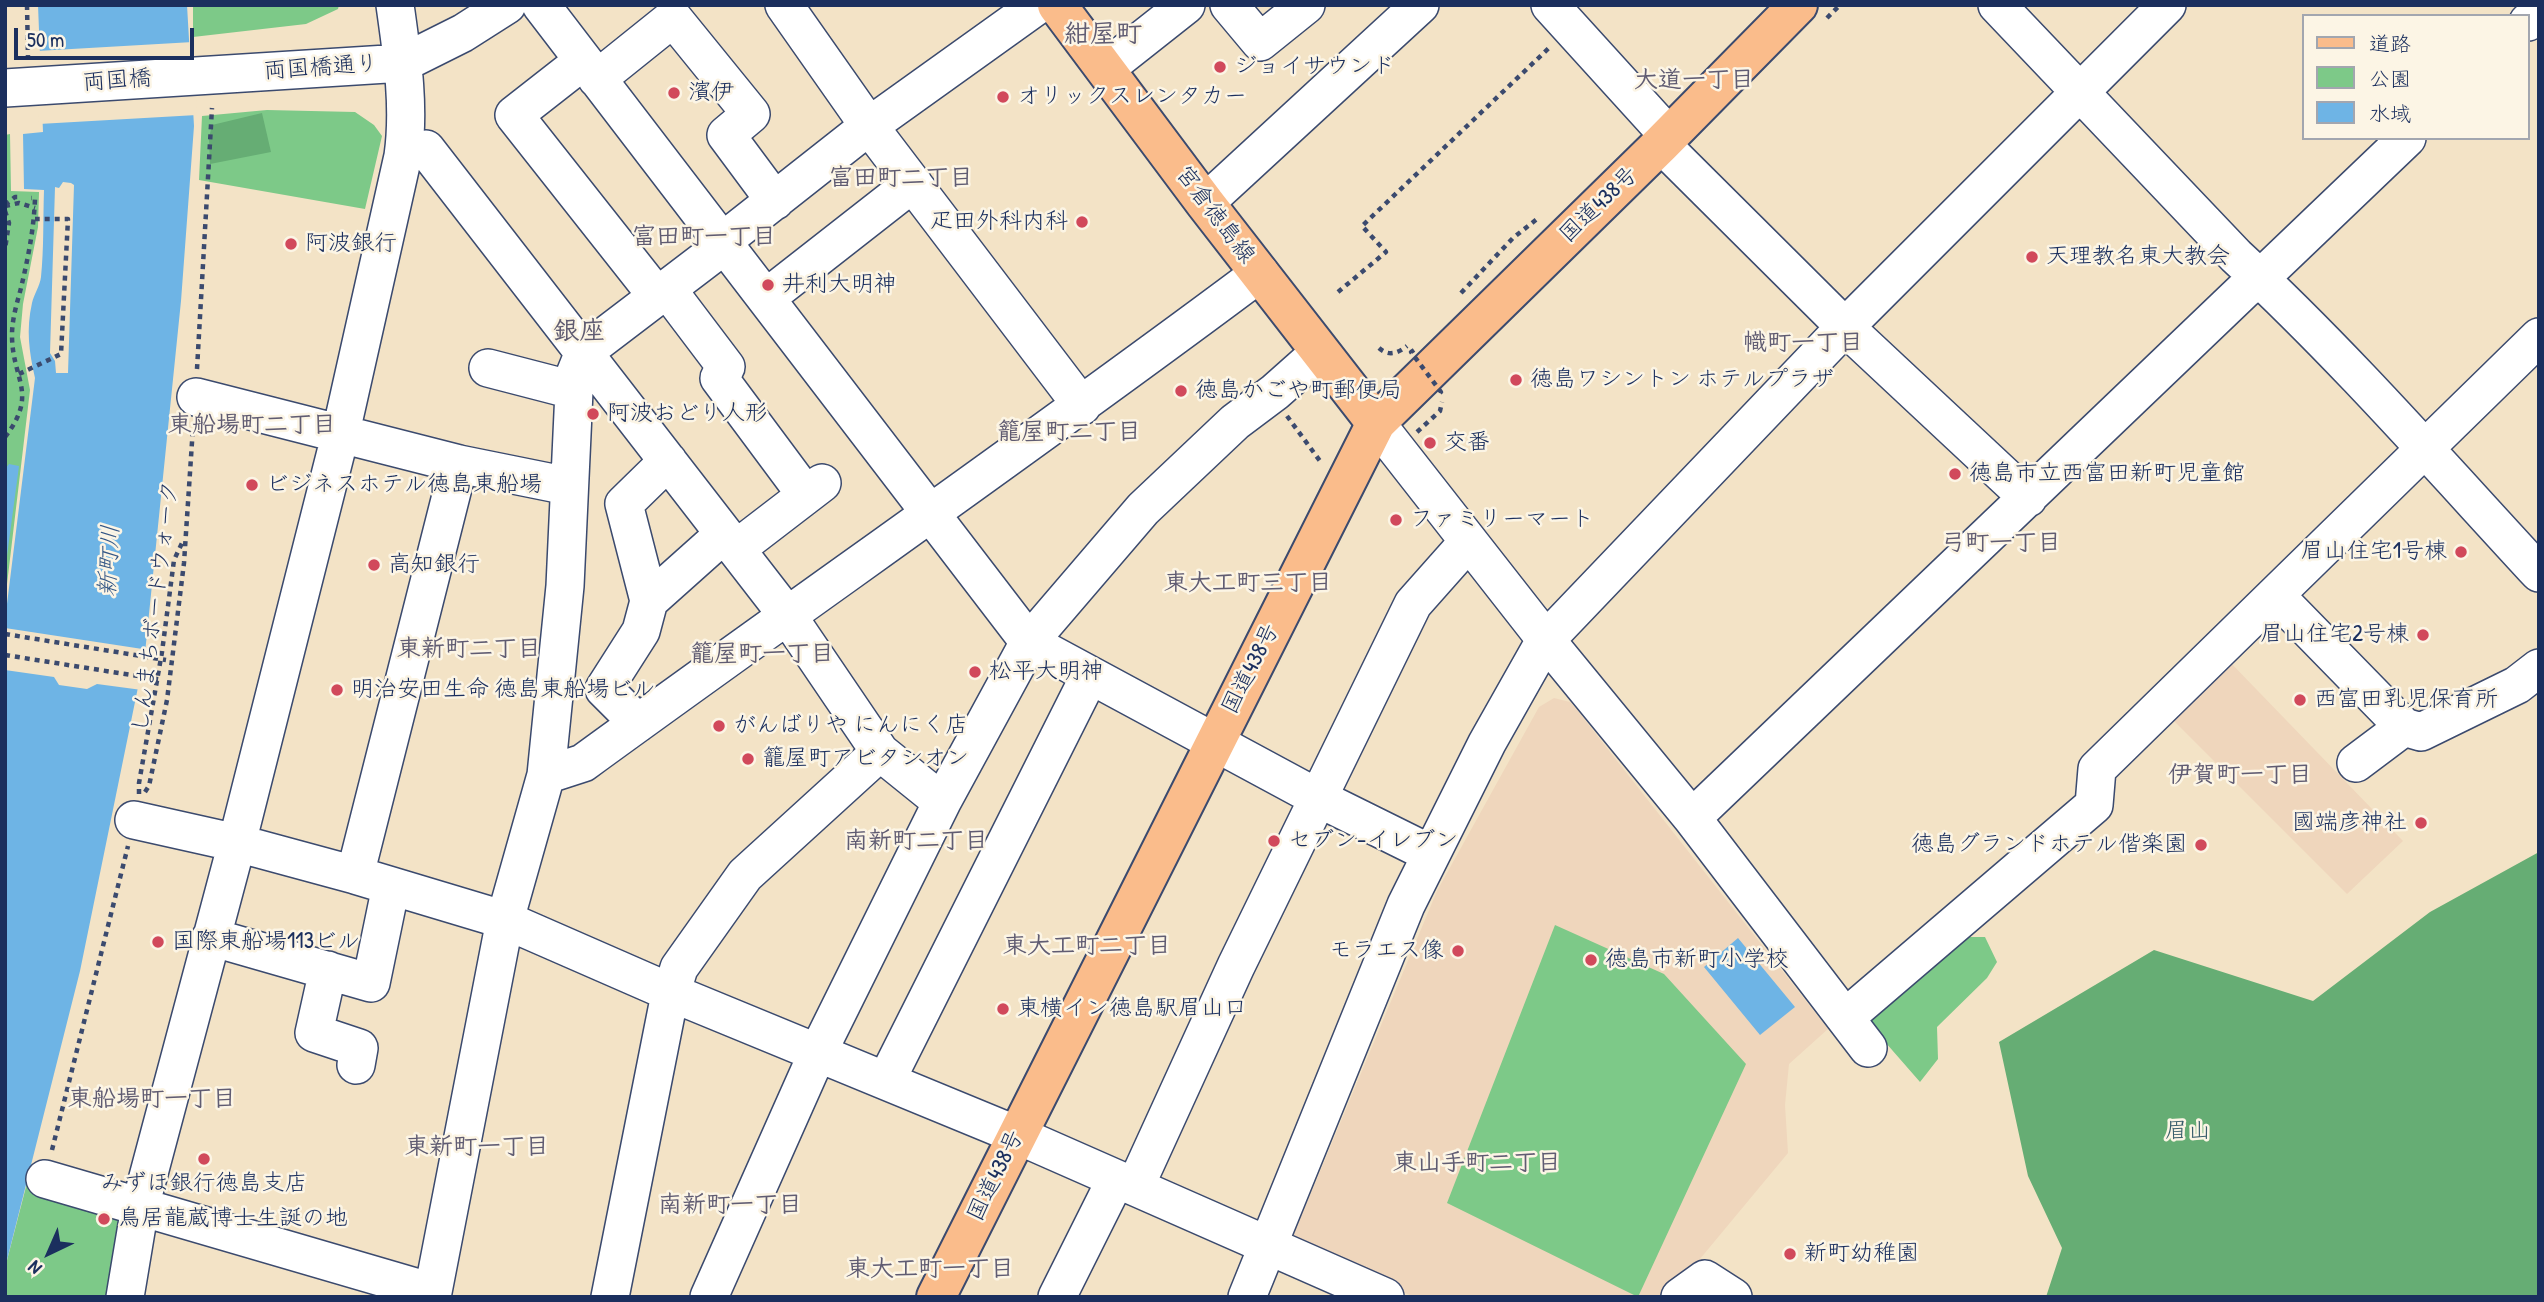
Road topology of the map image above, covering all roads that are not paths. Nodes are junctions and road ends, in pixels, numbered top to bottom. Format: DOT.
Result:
graph roads {
  1 [pos="395,5"];
  2 [pos="507,5"];
  3 [pos="541,5"];
  4 [pos="783,5"];
  5 [pos="1038,5"];
  6 [pos="1057,5"];
  7 [pos="1186,5"];
  8 [pos="1229,5"];
  9 [pos="1306,5"];
  10 [pos="1420,5"];
  11 [pos="1798,5"];
  12 [pos="1997,5"];
  13 [pos="2167,5"];
  14 [pos="1560,17"];
  15 [pos="403,63"];
  16 [pos="1105,69"];
  17 [pos="590,70"];
  18 [pos="197,75"];
  19 [pos="24,87"];
  20 [pos="2079,91"];
  21 [pos="869,127"];
  22 [pos="1665,140"];
  23 [pos="2405,140"];
  24 [pos="426,149"];
  25 [pos="913,183"];
  26 [pos="775,201"];
  27 [pos="1205,203"];
  28 [pos="723,241"];
  29 [pos="1260,273"];
  30 [pos="2260,278"];
  31 [pos="662,293"];
  32 [pos="766,298"];
  33 [pos="1845,327"];
  34 [pos="2539,337"];
  35 [pos="584,352"];
  36 [pos="1320,352"];
  37 [pos="488,368"];
  38 [pos="195,397"];
  39 [pos="1082,406"];
  40 [pos="1376,423"];
  41 [pos="341,432"];
  42 [pos="2423,447"];
  43 [pos="668,461"];
  44 [pos="459,464"];
  45 [pos="568,486"];
  46 [pos="2028,498"];
  47 [pos="929,515"];
  48 [pos="730,542"];
  49 [pos="1468,542"];
  50 [pos="2539,573"];
  51 [pos="2275,595"];
  52 [pos="649,601"];
  53 [pos="787,615"];
  54 [pos="1546,640"];
  55 [pos="1029,642"];
  56 [pos="2539,668"];
  57 [pos="1089,677"];
  58 [pos="638,723"];
  59 [pos="2404,727"];
  60 [pos="1214,743"];
  61 [pos="880,752"];
  62 [pos="2356,763"];
  63 [pos="546,775"];
  64 [pos="1320,799"];
  65 [pos="942,802"];
  66 [pos="137,809"];
  67 [pos="1692,818"];
  68 [pos="237,843"];
  69 [pos="1431,854"];
  70 [pos="355,874"];
  71 [pos="391,886"];
  72 [pos="505,920"];
  73 [pos="211,937"];
  74 [pos="328,970"];
  75 [pos="672,993"];
  76 [pos="1846,1017"];
  77 [pos="1868,1048"];
  78 [pos="818,1052"];
  79 [pos="356,1065"];
  80 [pos="886,1081"];
  81 [pos="1017,1135"];
  82 [pos="45,1180"];
  83 [pos="1125,1183"];
  84 [pos="140,1208"];
  85 [pos="1268,1245"];
  86 [pos="432,1295"];
  87 [pos="125,1297"];
  88 [pos="610,1297"];
  89 [pos="709,1297"];
  90 [pos="936,1297"];
  91 [pos="1057,1297"];
  92 [pos="1247,1297"];
  93 [pos="1385,1297"];
  94 [pos="1680,1297"];
  95 [pos="1732,1297"];
  1 -- 15 [label="street"];
  2 -- 15 [label="street"];
  3 -- 17 [label="street"];
  4 -- 21 [label="street"];
  5 -- 21 [label="street"];
  6 -- 16 [label="main road, 宮倉徳島線"];
  7 -- 16 [label="street"];
  8 -- 9 [label="street"];
  10 -- 27 [label="street"];
  11 -- 22 [label="main road, 国道438号"];
  12 -- 20 [label="street"];
  13 -- 20 [label="street"];
  14 -- 22 [label="street"];
  15 -- 18 [label="street, 両国橋通り"];
  15 -- 41 [label="street"];
  16 -- 27 [label="main road, 宮倉徳島線"];
  17 -- 26 [label="street"];
  17 -- 28 [label="street"];
  17 -- 31 [label="street"];
  18 -- 19 [label="street, 両国橋"];
  20 -- 30 [label="street"];
  20 -- 33 [label="street"];
  21 -- 25 [label="street"];
  21 -- 26 [label="street"];
  22 -- 33 [label="street"];
  22 -- 40 [label="main road, 国道438号"];
  23 -- 30 [label="street"];
  24 -- 35 [label="street"];
  25 -- 32 [label="street"];
  25 -- 39 [label="street"];
  26 -- 28 [label="street"];
  27 -- 29 [label="main road, 宮倉徳島線"];
  28 -- 31 [label="street"];
  28 -- 32 [label="street"];
  29 -- 36 [label="main road, 宮倉徳島線"];
  29 -- 39 [label="street"];
  30 -- 42 [label="street"];
  30 -- 46 [label="street"];
  31 -- 35 [label="street"];
  31 -- 48 [label="street"];
  32 -- 47 [label="street"];
  33 -- 46 [label="street"];
  33 -- 54 [label="street"];
  34 -- 42 [label="street"];
  35 -- 37 [label="street"];
  35 -- 43 [label="street"];
  35 -- 45 [label="street"];
  36 -- 40 [label="main road, 宮倉徳島線"];
  36 -- 55 [label="street"];
  38 -- 41 [label="street"];
  39 -- 47 [label="street"];
  40 -- 49 [label="street"];
  40 -- 60 [label="main road, 国道438号"];
  41 -- 44 [label="street"];
  41 -- 68 [label="street"];
  42 -- 50 [label="street"];
  42 -- 51 [label="street"];
  43 -- 48 [label="street"];
  43 -- 52 [label="street"];
  44 -- 45 [label="street"];
  44 -- 70 [label="street"];
  45 -- 63 [label="street"];
  46 -- 67 [label="street"];
  47 -- 53 [label="street"];
  47 -- 55 [label="street"];
  48 -- 52 [label="street"];
  48 -- 53 [label="street"];
  49 -- 54 [label="street"];
  49 -- 64 [label="street"];
  51 -- 59 [label="street"];
  51 -- 76 [label="street"];
  52 -- 58 [label="street"];
  53 -- 58 [label="street"];
  53 -- 61 [label="street"];
  54 -- 67 [label="street"];
  54 -- 69 [label="street"];
  55 -- 57 [label="street"];
  55 -- 65 [label="street"];
  56 -- 59 [label="street"];
  57 -- 60 [label="street"];
  57 -- 80 [label="street"];
  58 -- 63 [label="street"];
  59 -- 62 [label="street"];
  60 -- 64 [label="street"];
  60 -- 81 [label="main road, 国道438号"];
  61 -- 65 [label="street"];
  61 -- 75 [label="street"];
  63 -- 72 [label="street"];
  64 -- 69 [label="street"];
  64 -- 83 [label="street"];
  65 -- 78 [label="street"];
  66 -- 68 [label="street"];
  67 -- 76 [label="street"];
  68 -- 70 [label="street"];
  68 -- 73 [label="street"];
  69 -- 85 [label="street"];
  70 -- 71 [label="street"];
  71 -- 72 [label="street"];
  71 -- 74 [label="street"];
  72 -- 75 [label="street"];
  72 -- 86 [label="street"];
  73 -- 74 [label="street"];
  73 -- 84 [label="street"];
  74 -- 79 [label="street"];
  75 -- 78 [label="street"];
  75 -- 88 [label="street"];
  76 -- 77 [label="street"];
  78 -- 80 [label="street"];
  78 -- 89 [label="street"];
  80 -- 81 [label="street"];
  81 -- 83 [label="street"];
  81 -- 90 [label="main road, 国道438号"];
  82 -- 84 [label="street"];
  83 -- 85 [label="street"];
  83 -- 91 [label="street"];
  84 -- 86 [label="street"];
  84 -- 87 [label="street"];
  85 -- 92 [label="street"];
  85 -- 93 [label="street"];
  94 -- 95 [label="street"];
}
